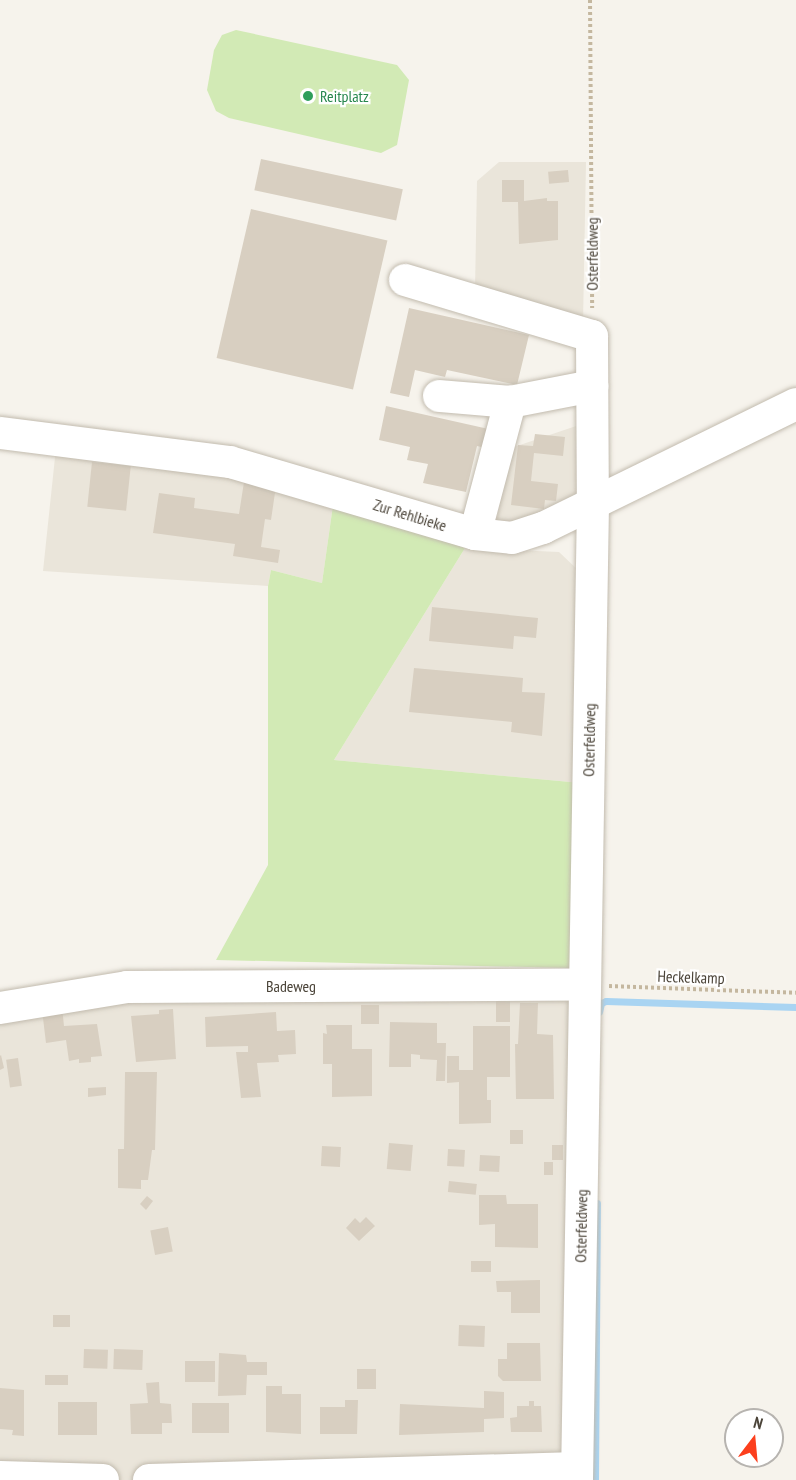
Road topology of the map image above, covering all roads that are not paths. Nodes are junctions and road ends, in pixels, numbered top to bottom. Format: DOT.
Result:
graph roads {
  1 [pos="405,280"];
  2 [pos="592,386"];
  3 [pos="440,396"];
  4 [pos="510,402"];
  5 [pos="796,404"];
  6 [pos="0,433"];
  7 [pos="593,504"];
  8 [pos="475,534"];
  9 [pos="585,985"];
  10 [pos="0,1008"];
  11 [pos="577,1474"];
  12 [pos="0,1477"];
  13 [pos="103,1480"];
  14 [pos="149,1480"];
  1 -- 2 [label="street, Osterfeldweg"];
  2 -- 4 [label="street"];
  2 -- 7 [label="street, Osterfeldweg"];
  3 -- 4 [label="street"];
  4 -- 8 [label="street"];
  5 -- 7 [label="street, Zur Rehlbieke"];
  6 -- 8 [label="street, Zur Rehlbieke"];
  7 -- 8 [label="street, Zur Rehlbieke"];
  7 -- 9 [label="street, Osterfeldweg"];
  9 -- 10 [label="street, Badeweg"];
  9 -- 11 [label="street, Osterfeldweg"];
  11 -- 14 [label="street"];
  12 -- 13 [label="street"];
}
